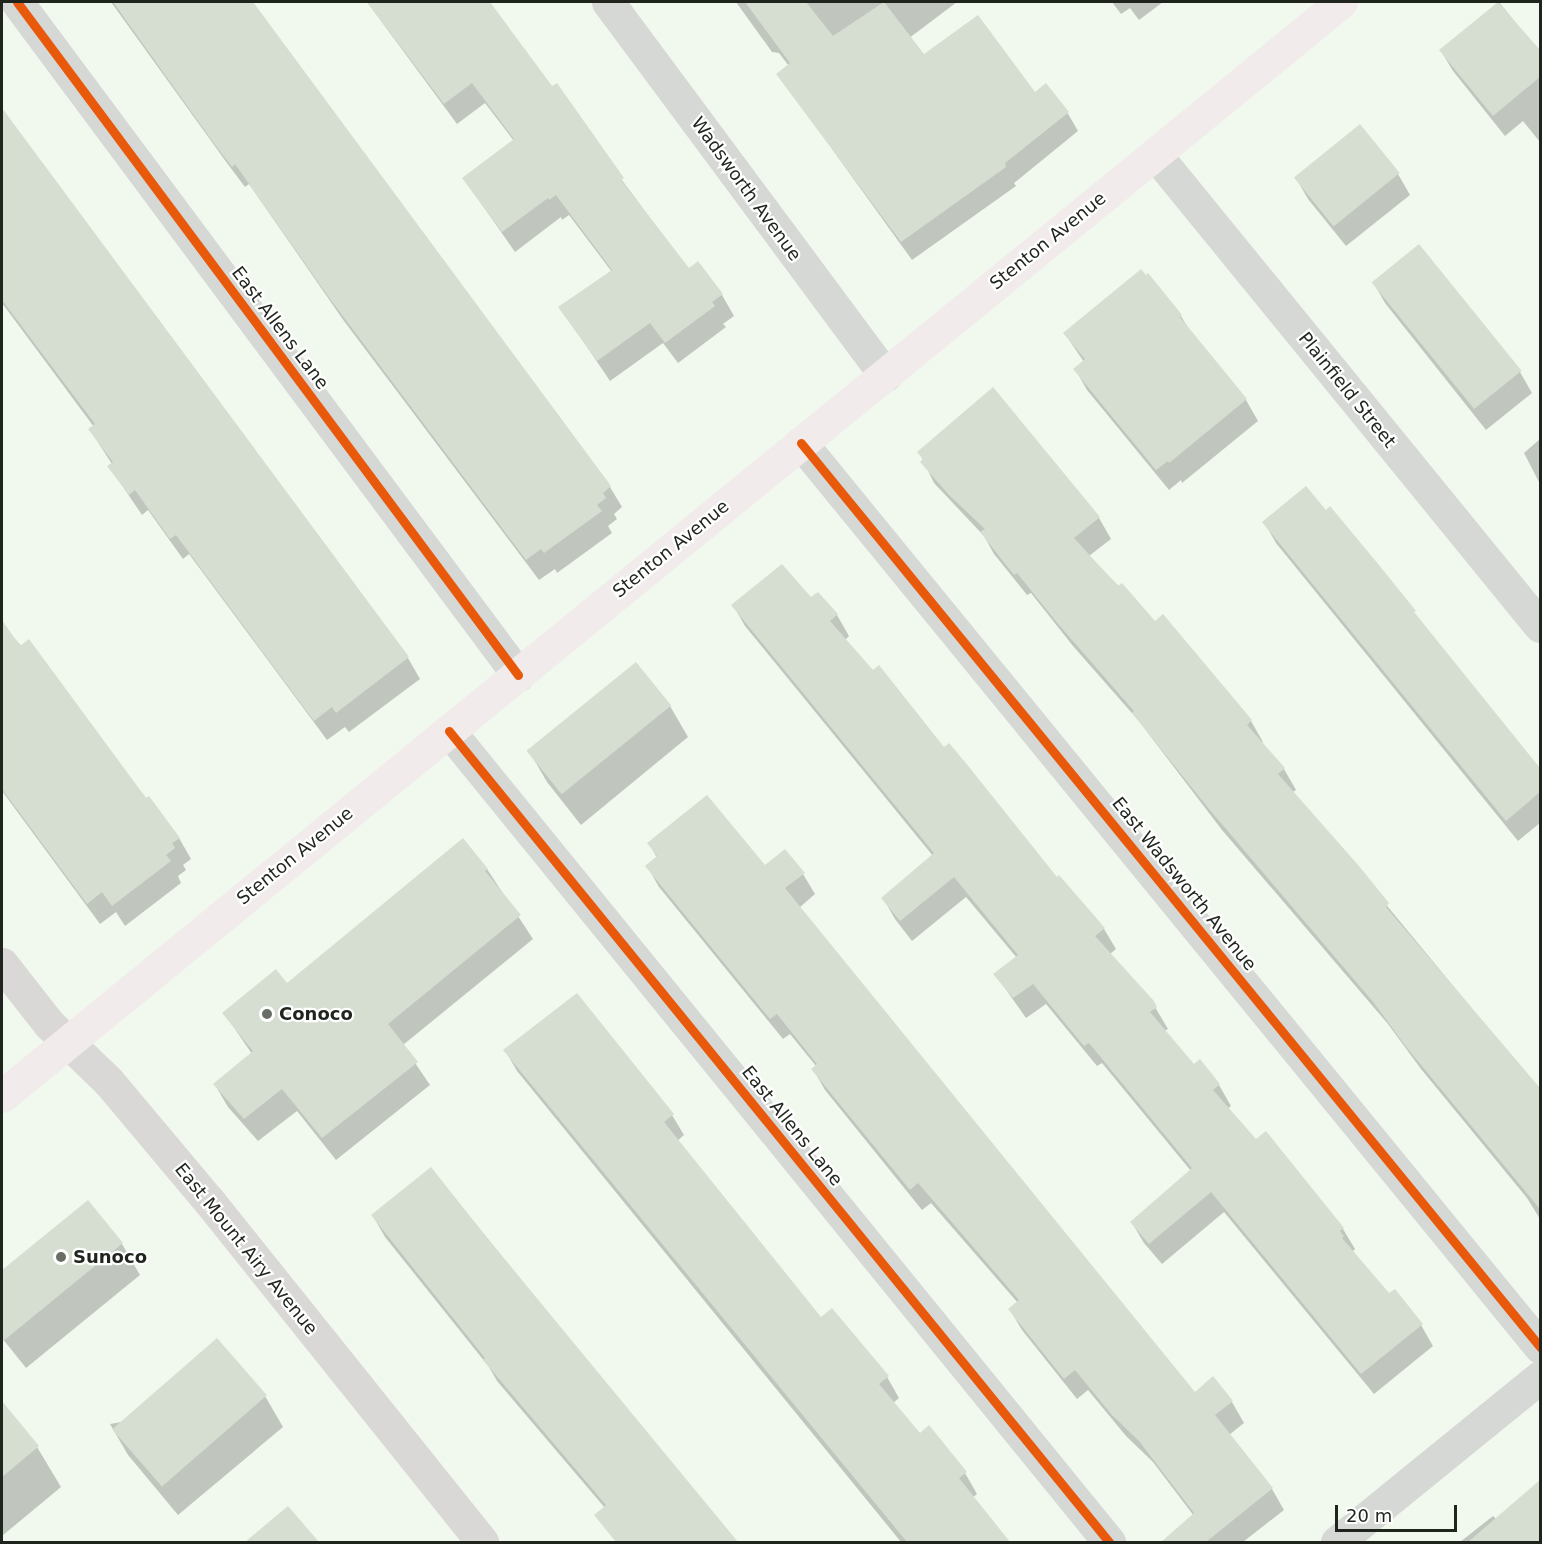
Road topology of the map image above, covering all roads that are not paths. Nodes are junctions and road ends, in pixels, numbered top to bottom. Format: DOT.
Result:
graph roads {
  1 [pos="17,2"];
  2 [pos="608,2"];
  3 [pos="1341,2"];
  4 [pos="1155,154"];
  5 [pos="885,375"];
  6 [pos="801,443"];
  7 [pos="1540,626"];
  8 [pos="518,675"];
  9 [pos="449,731"];
  10 [pos="2,964"];
  11 [pos="66,1042"];
  12 [pos="2,1096"];
  13 [pos="1540,1347"];
  14 [pos="1540,1377"];
  15 [pos="482,1542"];
  16 [pos="1109,1542"];
  17 [pos="1337,1542"];
  1 -- 8 [label="street, East Allens Lane"];
  2 -- 5 [label="street, Wadsworth Avenue"];
  3 -- 4 [label="main road, Stenton Avenue"];
  4 -- 5 [label="main road, Stenton Avenue"];
  4 -- 7 [label="street, Plainfield Street"];
  5 -- 6 [label="main road, Stenton Avenue"];
  6 -- 8 [label="main road, Stenton Avenue"];
  6 -- 13 [label="street, East Wadsworth Avenue"];
  8 -- 9 [label="main road, Stenton Avenue"];
  9 -- 11 [label="main road, Stenton Avenue"];
  9 -- 16 [label="street, East Allens Lane"];
  10 -- 11 [label="main road, East Mount Airy Avenue"];
  11 -- 12 [label="main road, Stenton Avenue"];
  11 -- 15 [label="main road, East Mount Airy Avenue"];
  14 -- 17 [label="street"];
}
